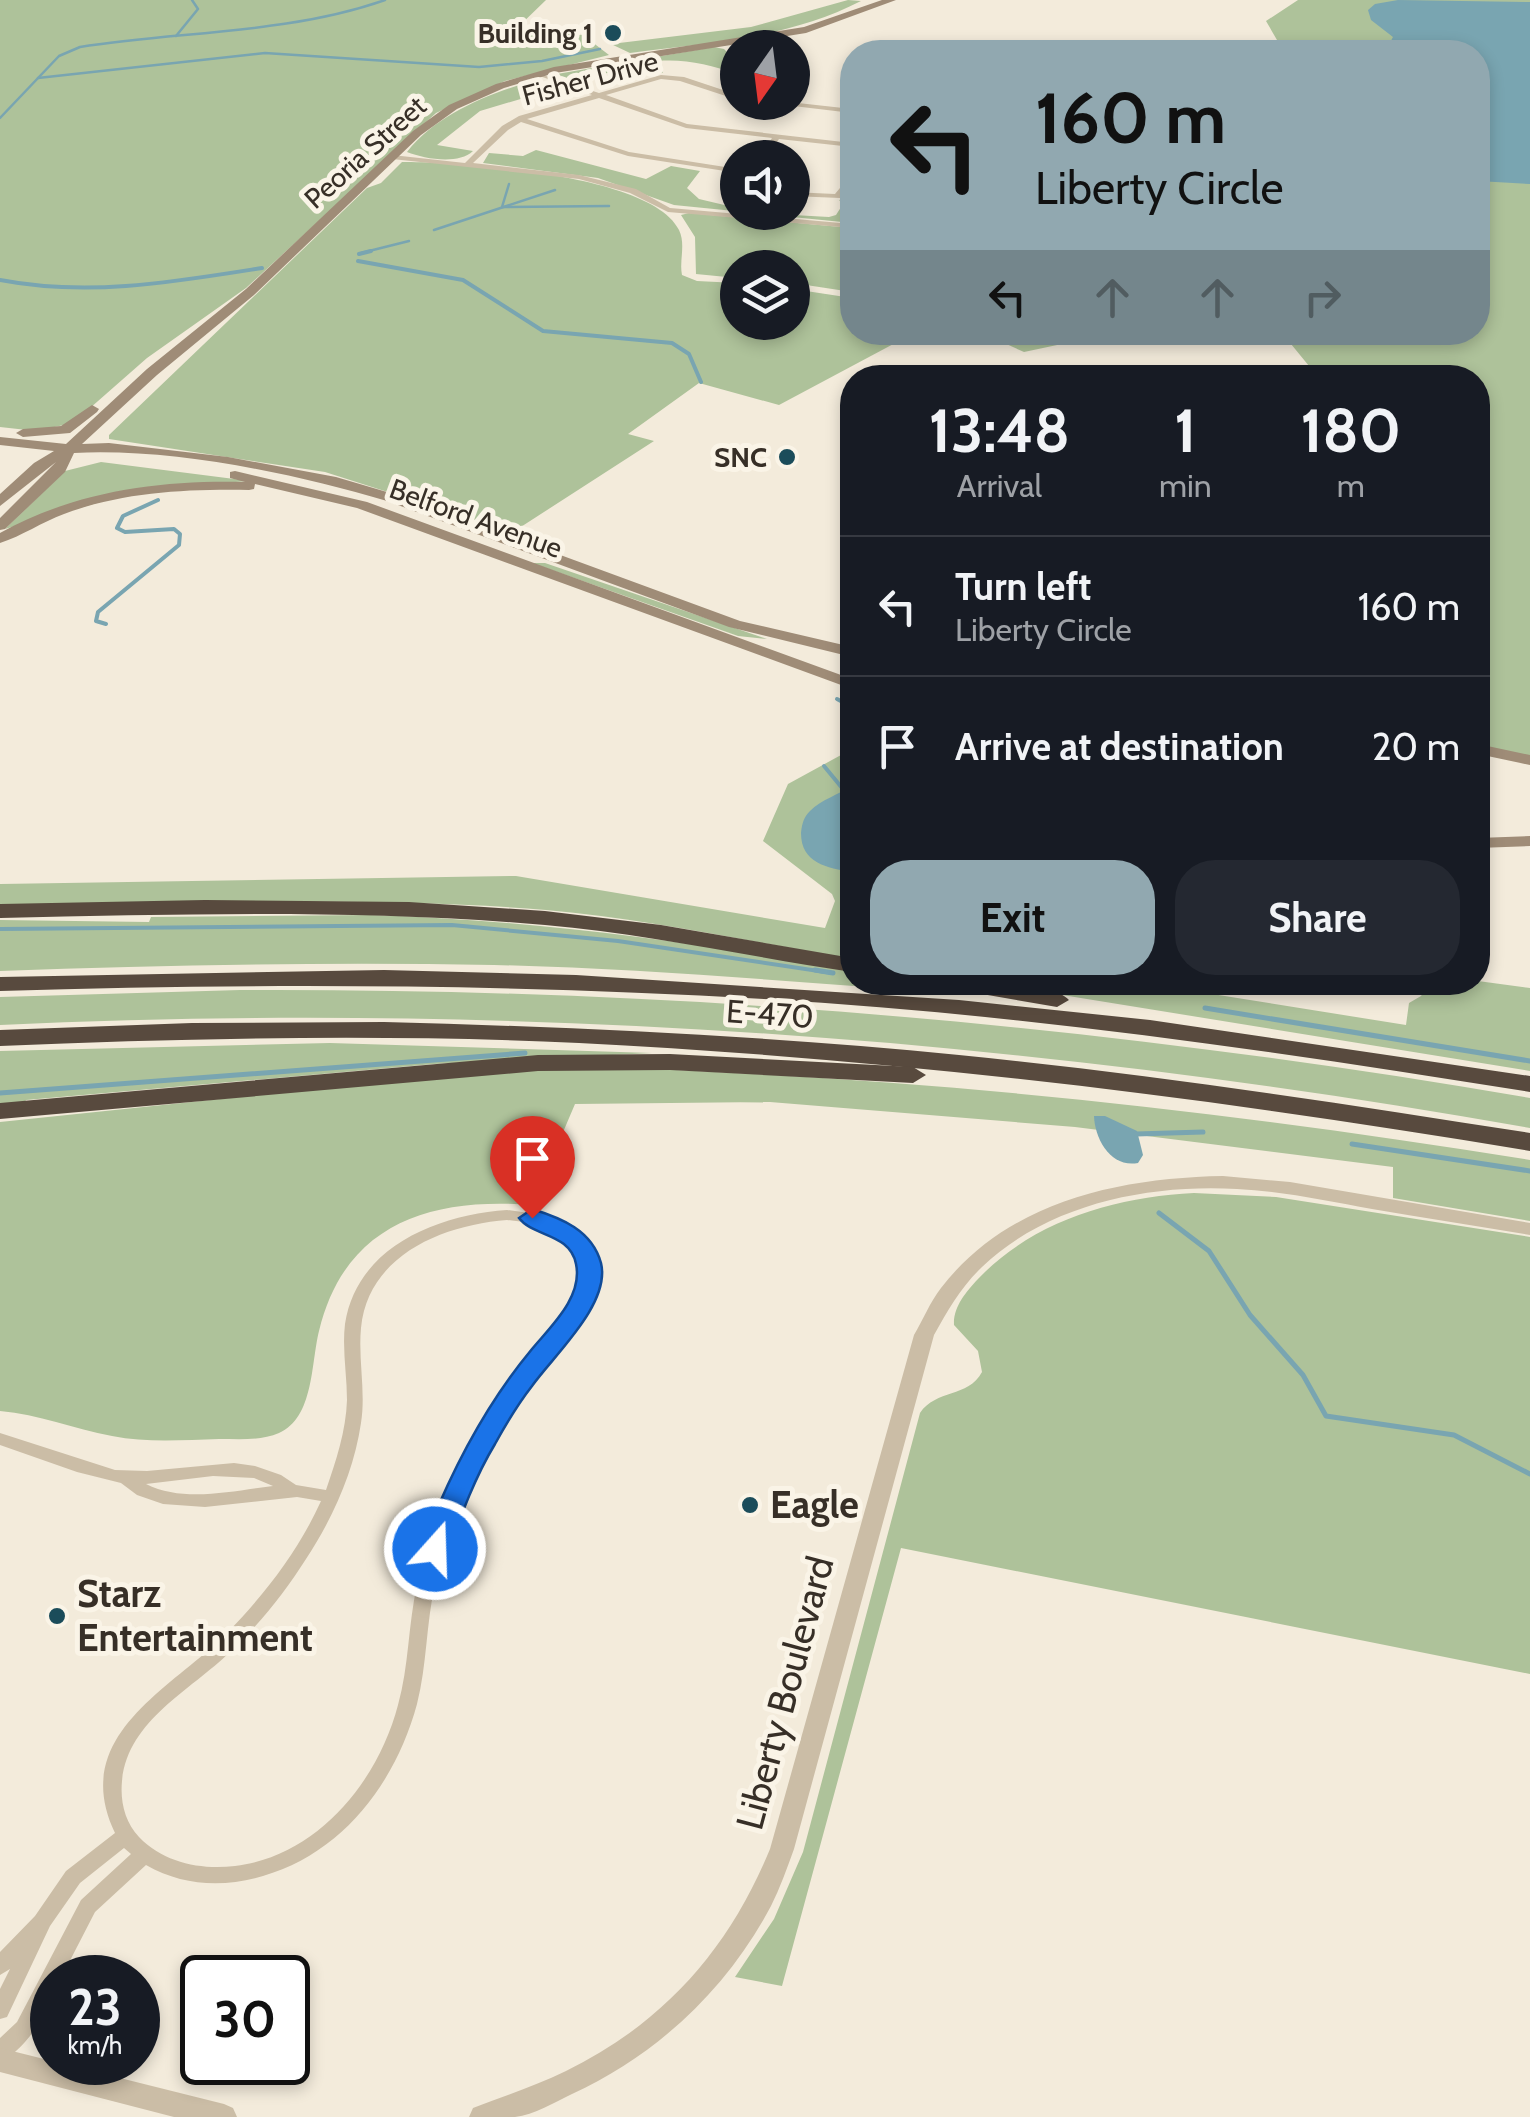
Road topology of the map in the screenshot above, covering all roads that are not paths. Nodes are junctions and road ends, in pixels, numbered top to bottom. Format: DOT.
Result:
graph roads {
  1 [pos="881,0"];
  2 [pos="800,30"];
  3 [pos="801,30"];
  4 [pos="720,42"];
  5 [pos="538,74"];
  6 [pos="720,92"];
  7 [pos="596,95"];
  8 [pos="810,107"];
  9 [pos="840,110"];
  10 [pos="521,119"];
  11 [pos="776,138"];
  12 [pos="840,144"];
  13 [pos="392,157"];
  14 [pos="468,164"];
  15 [pos="720,169"];
  16 [pos="810,195"];
  17 [pos="840,195"];
  18 [pos="840,225"];
  19 [pos="152,372"];
  20 [pos="0,430"];
  21 [pos="0,441"];
  22 [pos="69,449"];
  23 [pos="0,450"];
  24 [pos="0,494"];
  25 [pos="323,494"];
  26 [pos="0,502"];
  27 [pos="0,526"];
  28 [pos="0,540"];
  29 [pos="840,649"];
  30 [pos="840,680"];
  31 [pos="1490,751"];
  32 [pos="1530,760"];
  33 [pos="1530,841"];
  34 [pos="1490,843"];
  35 [pos="0,914"];
  36 [pos="840,963"];
  37 [pos="0,984"];
  38 [pos="1026,995"];
  39 [pos="0,1038"];
  40 [pos="1277,1044"];
  41 [pos="1530,1084"];
  42 [pos="1295,1104"];
  43 [pos="0,1115"];
  44 [pos="1530,1142"];
  45 [pos="1530,1229"];
  46 [pos="0,1439"];
  47 [pos="125,1478"];
  48 [pos="293,1490"];
  49 [pos="331,1497"];
  50 [pos="126,1834"];
  51 [pos="145,1854"];
  52 [pos="42,1922"];
  53 [pos="0,1966"];
  54 [pos="0,2010"];
  55 [pos="0,2052"];
  56 [pos="0,2060"];
  57 [pos="224,2117"];
  58 [pos="482,2117"];
  1 -- 2 [label="main road, Peoria Street"];
  1 -- 3 [label="main road, Peoria Street"];
  4 -- 5 [label="main road, Peoria Street"];
  5 -- 7 [label="street"];
  5 -- 13 [label="main road, Peoria Street"];
  6 -- 7 [label="street, Fisher Drive"];
  7 -- 10 [label="street, Fisher Drive"];
  7 -- 11 [label="street"];
  8 -- 9 [label="street"];
  10 -- 14 [label="street, Fisher Drive"];
  10 -- 15 [label="street"];
  11 -- 12 [label="street"];
  13 -- 14 [label="street"];
  13 -- 19 [label="main road, Peoria Street"];
  14 -- 18 [label="street"];
  16 -- 17 [label="street"];
  19 -- 20 [label="main road"];
  19 -- 22 [label="main road"];
  21 -- 22 [label="main road, Belford Avenue"];
  22 -- 25 [label="main road, Belford Avenue"];
  22 -- 26 [label="main road"];
  22 -- 27 [label="main road"];
  22 -- 29 [label="main road, Belford Avenue"];
  23 -- 24 [label="main road"];
  25 -- 28 [label="main road"];
  25 -- 30 [label="main road, Belford Avenue"];
  31 -- 32 [label="main road"];
  33 -- 34 [label="main road"];
  35 -- 36 [label="highway"];
  37 -- 40 [label="highway, E-470"];
  38 -- 40 [label="highway"];
  39 -- 42 [label="highway, E-470"];
  40 -- 41 [label="highway, E-470"];
  42 -- 43 [label="highway"];
  42 -- 44 [label="highway, E-470"];
  45 -- 58 [label="street, Liberty Boulevard"];
  46 -- 47 [label="street"];
  47 -- 48 [label="street"];
  47 -- 48 [label="street"];
  48 -- 49 [label="street"];
  49 -- 50 [label="street"];
  49 -- 51 [label="street"];
  50 -- 51 [label="street"];
  50 -- 52 [label="street"];
  51 -- 55 [label="street"];
  52 -- 53 [label="street"];
  52 -- 54 [label="street"];
  56 -- 57 [label="street"];
}
